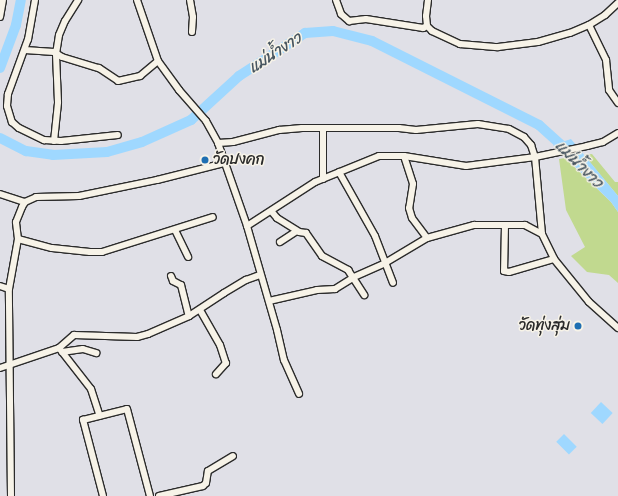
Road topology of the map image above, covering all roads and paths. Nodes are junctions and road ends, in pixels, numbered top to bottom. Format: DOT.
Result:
graph roads {
  1 [pos="3,0"];
  2 [pos="35,0"];
  3 [pos="78,0"];
  4 [pos="137,0"];
  5 [pos="190,0"];
  6 [pos="336,0"];
  7 [pos="428,0"];
  8 [pos="618,3"];
  9 [pos="0,17"];
  10 [pos="589,25"];
  11 [pos="427,26"];
  12 [pos="192,32"];
  13 [pos="24,50"];
  14 [pos="56,54"];
  15 [pos="158,61"];
  16 [pos="618,103"];
  17 [pos="323,129"];
  18 [pos="618,133"];
  19 [pos="118,134"];
  20 [pos="54,141"];
  21 [pos="218,143"];
  22 [pos="404,156"];
  23 [pos="535,157"];
  24 [pos="224,163"];
  25 [pos="339,172"];
  26 [pos="323,179"];
  27 [pos="0,194"];
  28 [pos="25,202"];
  29 [pos="272,212"];
  30 [pos="213,218"];
  31 [pos="505,225"];
  32 [pos="247,226"];
  33 [pos="175,230"];
  34 [pos="297,231"];
  35 [pos="542,234"];
  36 [pos="427,238"];
  37 [pos="18,239"];
  38 [pos="280,242"];
  39 [pos="188,258"];
  40 [pos="554,259"];
  41 [pos="385,263"];
  42 [pos="260,275"];
  43 [pos="171,276"];
  44 [pos="354,277"];
  45 [pos="393,283"];
  46 [pos="0,286"];
  47 [pos="9,290"];
  48 [pos="364,295"];
  49 [pos="269,301"];
  50 [pos="200,310"];
  51 [pos="189,316"];
  52 [pos="618,328"];
  53 [pos="61,350"];
  54 [pos="96,353"];
  55 [pos="10,364"];
  56 [pos="0,368"];
  57 [pos="216,374"];
  58 [pos="299,394"];
  59 [pos="100,416"];
  60 [pos="233,456"];
  61 [pos="11,496"];
  62 [pos="103,496"];
  63 [pos="150,496"];
  64 [pos="159,496"];
  1 -- 9 [label="street"];
  2 -- 13 [label="street"];
  3 -- 14 [label="street"];
  4 -- 15 [label="street"];
  5 -- 12 [label="street"];
  6 -- 11 [label="street"];
  7 -- 11 [label="street"];
  8 -- 10 [label="street"];
  10 -- 11 [label="street"];
  10 -- 16 [label="street"];
  13 -- 14 [label="street"];
  13 -- 20 [label="street"];
  14 -- 15 [label="street"];
  14 -- 20 [label="street"];
  15 -- 21 [label="street"];
  17 -- 21 [label="street"];
  17 -- 23 [label="street"];
  17 -- 26 [label="street"];
  18 -- 23 [label="street"];
  19 -- 20 [label="street"];
  21 -- 24 [label="street"];
  22 -- 23 [label="street"];
  22 -- 25 [label="street"];
  22 -- 36 [label="street"];
  23 -- 35 [label="street"];
  24 -- 28 [label="street"];
  24 -- 32 [label="street"];
  25 -- 26 [label="street"];
  25 -- 41 [label="street"];
  26 -- 29 [label="street"];
  27 -- 28 [label="street"];
  28 -- 37 [label="street"];
  29 -- 32 [label="street"];
  29 -- 34 [label="street"];
  30 -- 33 [label="street"];
  31 -- 35 [label="street"];
  31 -- 36 [label="street"];
  31 -- 40 [label="street"];
  32 -- 42 [label="street"];
  33 -- 37 [label="street"];
  33 -- 39 [label="street"];
  34 -- 38 [label="street"];
  34 -- 44 [label="street"];
  35 -- 40 [label="street"];
  36 -- 41 [label="street"];
  37 -- 47 [label="street"];
  40 -- 52 [label="street"];
  41 -- 44 [label="street"];
  41 -- 45 [label="street"];
  42 -- 49 [label="street"];
  42 -- 50 [label="street"];
  43 -- 51 [label="street"];
  44 -- 48 [label="street"];
  44 -- 49 [label="street"];
  46 -- 47 [label="street"];
  47 -- 55 [label="street"];
  49 -- 58 [label="street"];
  50 -- 51 [label="street"];
  50 -- 57 [label="street"];
  51 -- 53 [label="street"];
  53 -- 54 [label="street"];
  53 -- 55 [label="street"];
  53 -- 59 [label="street"];
  55 -- 56 [label="street"];
  55 -- 61 [label="street"];
  59 -- 62 [label="street"];
  59 -- 63 [label="street"];
  60 -- 64 [label="street"];
}
